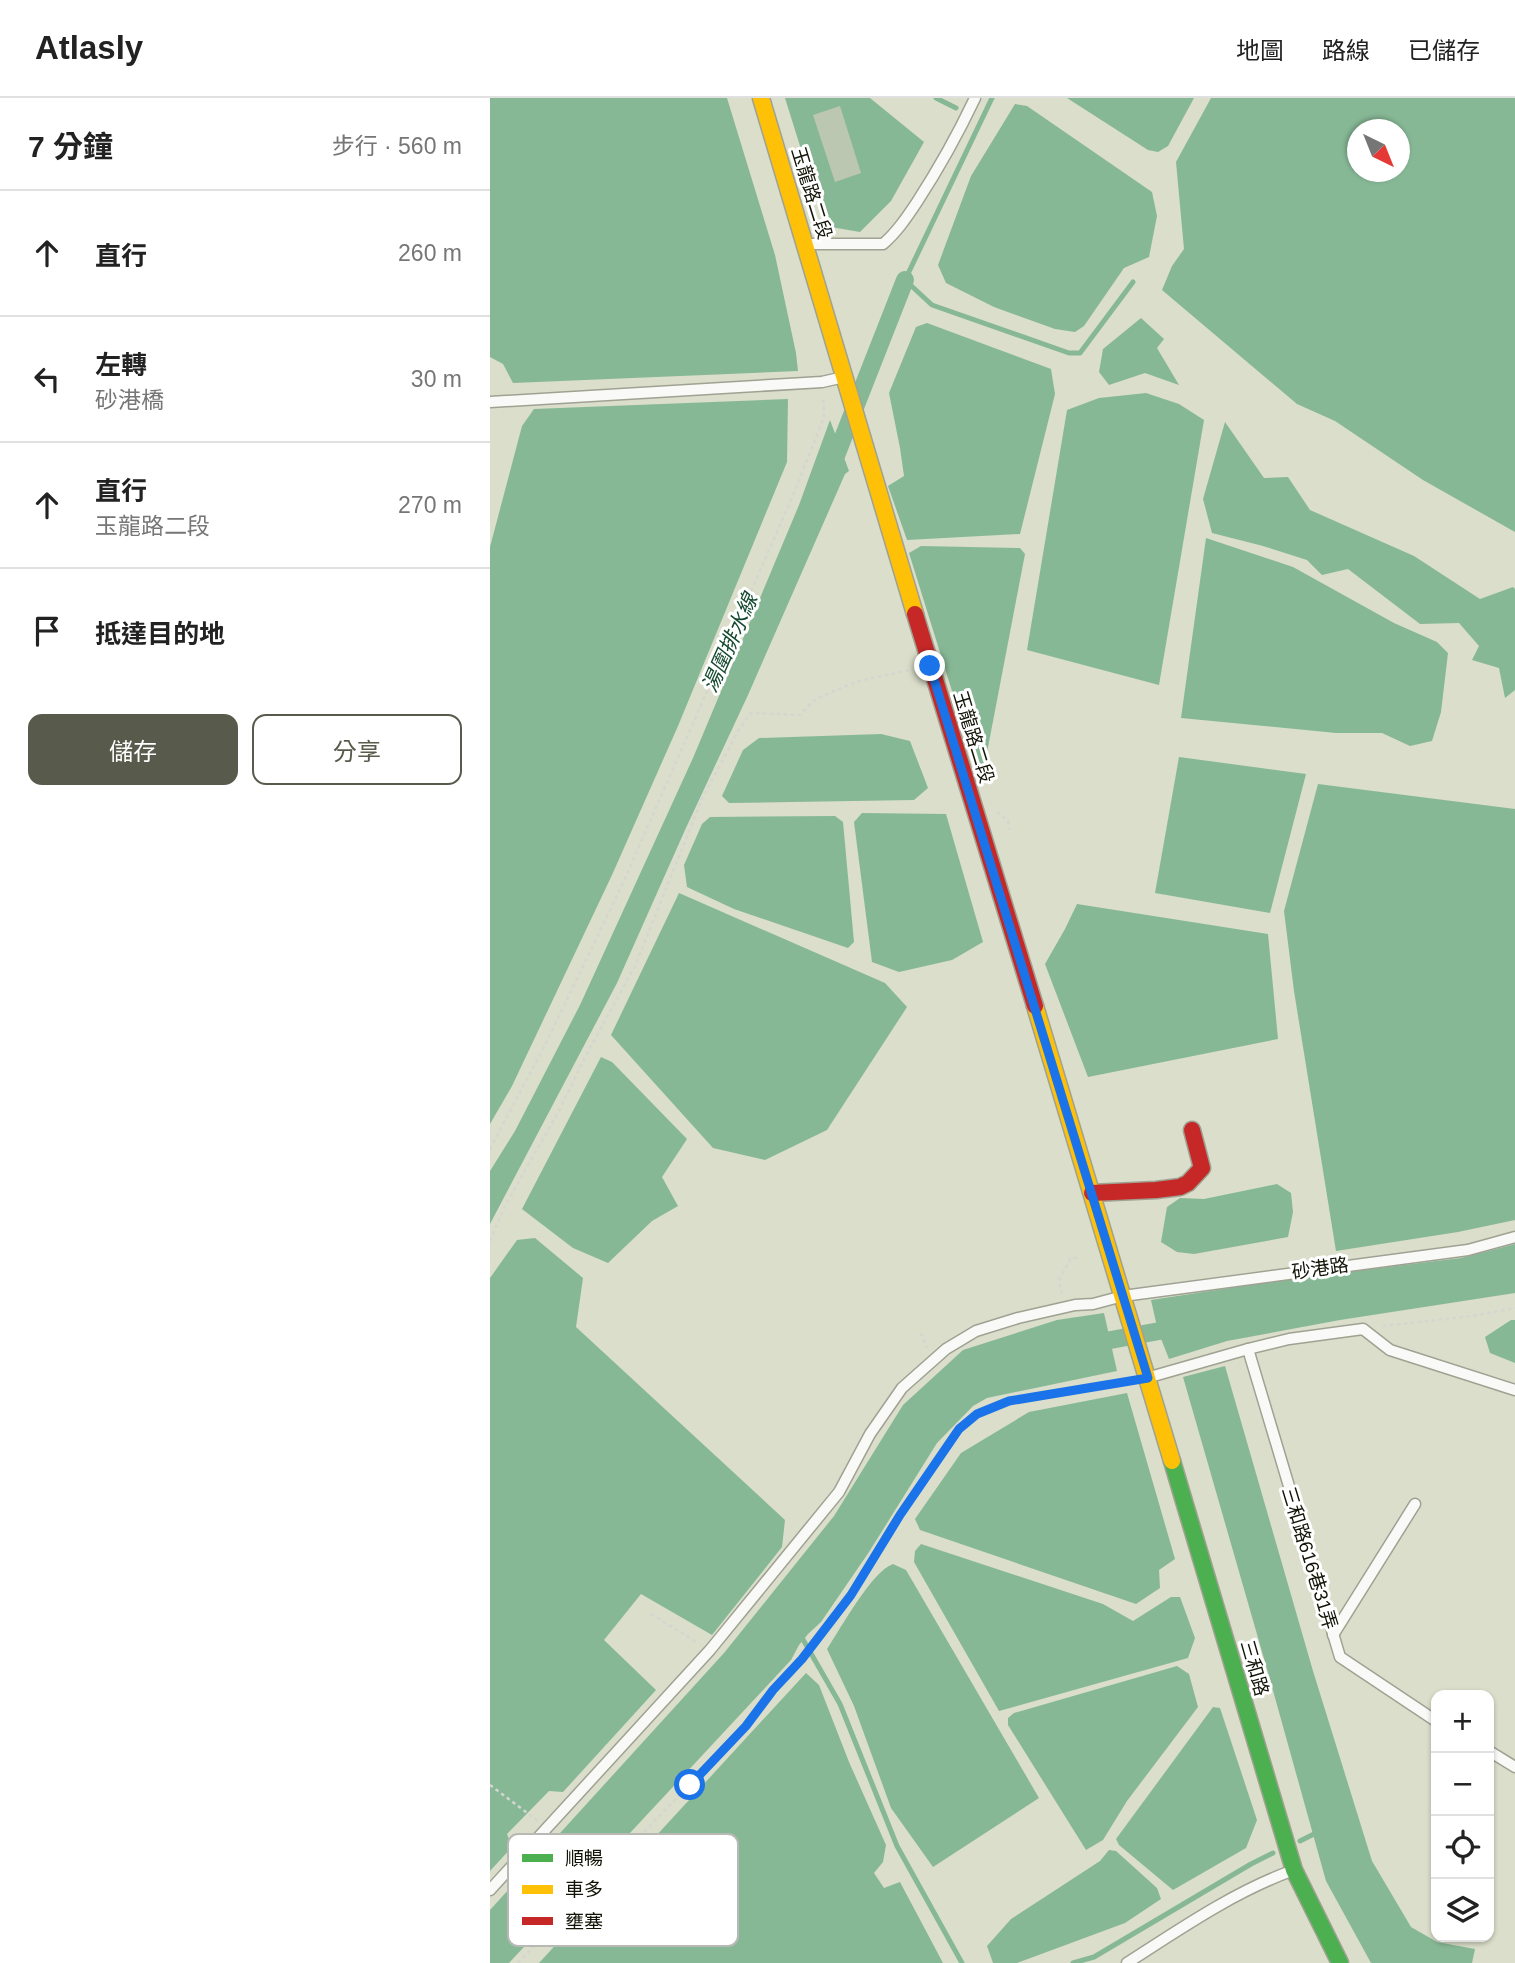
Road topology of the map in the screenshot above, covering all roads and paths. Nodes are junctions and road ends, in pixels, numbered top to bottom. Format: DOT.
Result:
graph roads {
  1 [pos="761,98"];
  2 [pos="975,98"];
  3 [pos="805,244"];
  4 [pos="845,377"];
  5 [pos="822,382"];
  6 [pos="490,402"];
  7 [pos="930,666"];
  8 [pos="1192,1130"];
  9 [pos="490,1149"];
  10 [pos="1092,1194"];
  11 [pos="1515,1237"];
  12 [pos="490,1241"];
  13 [pos="1079,1258"];
  14 [pos="1125,1301"];
  15 [pos="1065,1308"];
  16 [pos="1515,1308"];
  17 [pos="1363,1329"];
  18 [pos="1248,1349"];
  19 [pos="1148,1378"];
  20 [pos="1515,1390"];
  21 [pos="1415,1504"];
  22 [pos="651,1614"];
  23 [pos="1333,1635"];
  24 [pos="710,1650"];
  25 [pos="1431,1718"];
  26 [pos="1492,1753"];
  27 [pos="1515,1767"];
  28 [pos="490,1785"];
  29 [pos="546,1827"];
  30 [pos="540,1834"];
  31 [pos="642,1834"];
  32 [pos="508,1870"];
  33 [pos="1294,1870"];
  34 [pos="490,1890"];
  35 [pos="534,1946"];
  36 [pos="518,1963"];
  37 [pos="1127,1963"];
  38 [pos="1340,1963"];
  1 -- 3 [label="main road, 玉龍路二段"];
  2 -- 3 [label="lane"];
  3 -- 4 [label="main road, 玉龍路二段"];
  4 -- 5 [label="lane"];
  4 -- 7 [label="main road, 玉龍路二段"];
  5 -- 6 [label="lane"];
  5 -- 9 [label="path"];
  7 -- 10 [label="main road, 玉龍路二段"];
  7 -- 12 [label="path"];
  8 -- 10 [label="main road"];
  10 -- 14 [label="main road, 玉龍路二段"];
  11 -- 14 [label="lane, 砂港路"];
  13 -- 15 [label="path"];
  14 -- 15 [label="lane, 砂港路"];
  14 -- 19 [label="main road, 三和路"];
  15 -- 24 [label="lane, 砂港路"];
  16 -- 17 [label="path"];
  17 -- 18 [label="lane"];
  17 -- 20 [label="lane"];
  18 -- 19 [label="lane"];
  18 -- 23 [label="lane, 三和路616巷31弄"];
  19 -- 31 [label="path"];
  19 -- 33 [label="main road, 三和路"];
  21 -- 23 [label="lane"];
  22 -- 24 [label="path"];
  23 -- 25 [label="lane, 三和路616巷31弄"];
  24 -- 29 [label="lane, 砂港路"];
  26 -- 27 [label="lane"];
  28 -- 29 [label="path"];
  29 -- 30 [label="lane, 砂港路"];
  32 -- 34 [label="lane, 砂港路"];
  33 -- 37 [label="lane"];
  33 -- 38 [label="main road, 三和路"];
  35 -- 36 [label="path"];
}
